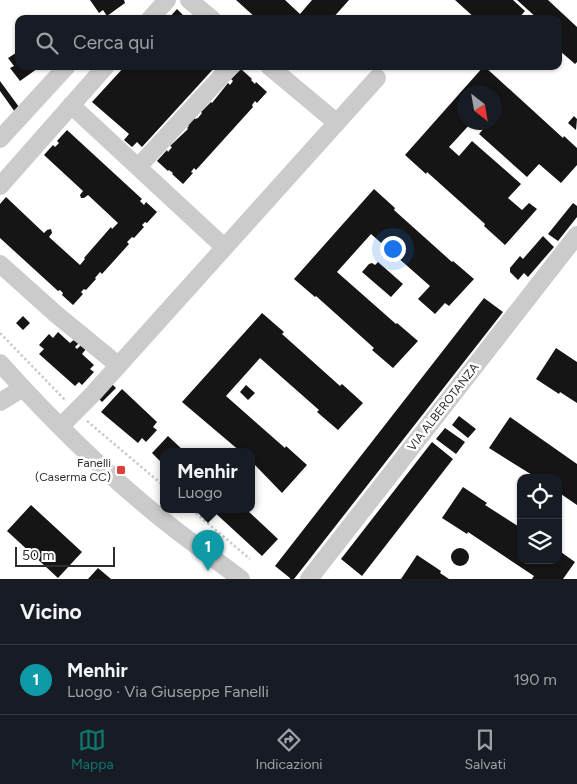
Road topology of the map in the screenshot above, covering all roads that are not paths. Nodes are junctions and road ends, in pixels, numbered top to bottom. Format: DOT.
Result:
graph roads {
  1 [pos="167,0"];
  2 [pos="189,0"];
  3 [pos="154,15"];
  4 [pos="207,15"];
  5 [pos="63,70"];
  6 [pos="102,70"];
  7 [pos="226,70"];
  8 [pos="274,70"];
  9 [pos="377,78"];
  10 [pos="71,105"];
  11 [pos="336,123"];
  12 [pos="0,139"];
  13 [pos="138,167"];
  14 [pos="0,186"];
  15 [pos="577,235"];
  16 [pos="224,247"];
  17 [pos="0,264"];
  18 [pos="0,363"];
  19 [pos="118,365"];
  20 [pos="23,388"];
  21 [pos="0,402"];
  22 [pos="61,426"];
  23 [pos="241,579"];
  24 [pos="309,579"];
  1 -- 3 [label="street"];
  2 -- 4 [label="street"];
  5 -- 12 [label="street"];
  6 -- 10 [label="street"];
  7 -- 13 [label="street"];
  8 -- 11 [label="street"];
  9 -- 11 [label="street"];
  10 -- 13 [label="street"];
  10 -- 14 [label="street"];
  11 -- 16 [label="street"];
  13 -- 16 [label="street"];
  15 -- 24 [label="street, VIA ALBEROTANZA"];
  16 -- 19 [label="street"];
  17 -- 19 [label="street"];
  18 -- 20 [label="street"];
  19 -- 22 [label="street"];
  20 -- 21 [label="street"];
  20 -- 22 [label="street"];
  22 -- 23 [label="street"];
}
